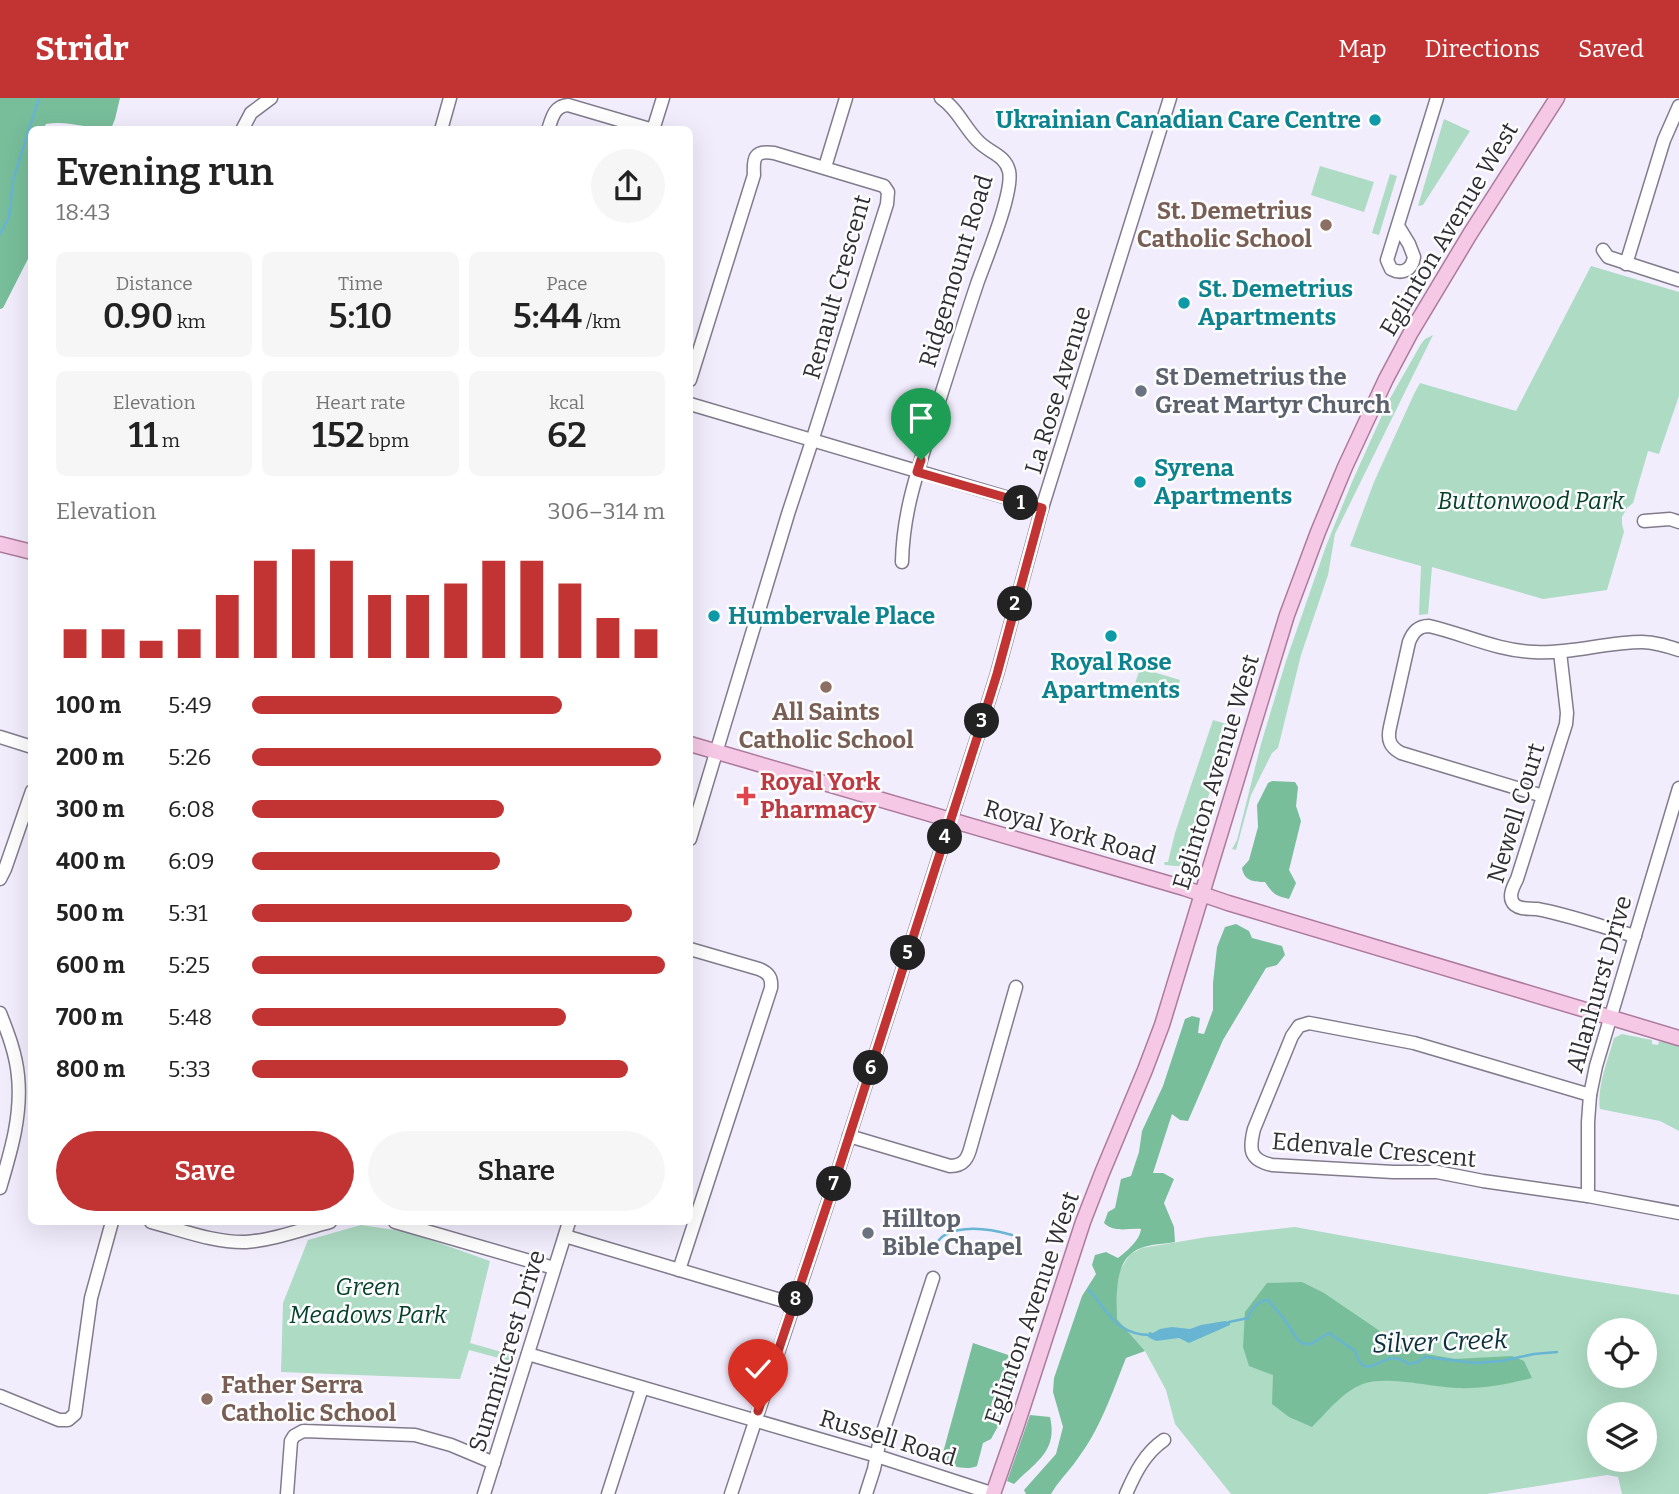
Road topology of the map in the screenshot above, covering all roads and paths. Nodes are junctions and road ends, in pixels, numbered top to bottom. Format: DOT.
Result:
graph roads {
  1 [pos="271,98"];
  2 [pos="450,98"];
  3 [pos="663,98"];
  4 [pos="846,98"];
  5 [pos="941,98"];
  6 [pos="1170,98"];
  7 [pos="1437,98"];
  8 [pos="1557,98"];
  9 [pos="1679,106"];
  10 [pos="244,126"];
  11 [pos="441,126"];
  12 [pos="549,126"];
  13 [pos="639,126"];
  14 [pos="654,126"];
  15 [pos="825,167"];
  16 [pos="1398,226"];
  17 [pos="1603,250"];
  18 [pos="1626,264"];
  19 [pos="1679,280"];
  20 [pos="693,370"];
  21 [pos="693,405"];
  22 [pos="813,441"];
  23 [pos="917,472"];
  24 [pos="1042,508"];
  25 [pos="1644,521"];
  26 [pos="1679,522"];
  27 [pos="0,544"];
  28 [pos="28,551"];
  29 [pos="902,562"];
  30 [pos="1679,650"];
  31 [pos="1560,652"];
  32 [pos="0,737"];
  33 [pos="693,745"];
  34 [pos="28,746"];
  35 [pos="717,752"];
  36 [pos="1679,788"];
  37 [pos="1543,796"];
  38 [pos="28,803"];
  39 [pos="950,821"];
  40 [pos="693,825"];
  41 [pos="0,879"];
  42 [pos="1202,895"];
  43 [pos="1635,936"];
  44 [pos="693,950"];
  45 [pos="1016,987"];
  46 [pos="0,1013"];
  47 [pos="1610,1017"];
  48 [pos="5,1038"];
  49 [pos="1679,1038"];
  50 [pos="24,1075"];
  51 [pos="1590,1095"];
  52 [pos="849,1136"];
  53 [pos="0,1188"];
  54 [pos="1588,1196"];
  55 [pos="1679,1213"];
  56 [pos="110,1225"];
  57 [pos="162,1225"];
  58 [pos="318,1225"];
  59 [pos="405,1225"];
  60 [pos="568,1225"];
  61 [pos="565,1236"];
  62 [pos="554,1268"];
  63 [pos="679,1270"];
  64 [pos="933,1278"];
  65 [pos="794,1304"];
  66 [pos="528,1354"];
  67 [pos="642,1388"];
  68 [pos="0,1396"];
  69 [pos="755,1420"];
  70 [pos="1164,1440"];
  71 [pos="877,1456"];
  72 [pos="494,1463"];
  73 [pos="287,1494"];
  74 [pos="484,1494"];
  75 [pos="608,1494"];
  76 [pos="731,1494"];
  77 [pos="866,1494"];
  78 [pos="993,1494"];
  79 [pos="1126,1494"];
  1 -- 10 [label="street"];
  2 -- 11 [label="street"];
  3 -- 14 [label="street"];
  4 -- 15 [label="street"];
  5 -- 23 [label="street, Ridgemount Road"];
  6 -- 24 [label="street, La Rose Avenue"];
  7 -- 16 [label="street"];
  8 -- 42 [label="main road, Eglinton Avenue West"];
  9 -- 18 [label="street"];
  12 -- 13 [label="street"];
  15 -- 20 [label="street, Renault Crescent"];
  15 -- 22 [label="street, Renault Crescent"];
  16 -- 16 [label="street"];
  17 -- 18 [label="street"];
  18 -- 19 [label="street"];
  21 -- 22 [label="street"];
  22 -- 23 [label="street"];
  22 -- 35 [label="street, Renault Crescent"];
  23 -- 24 [label="street"];
  23 -- 29 [label="street, Ridgemount Road"];
  24 -- 39 [label="street, La Rose Avenue"];
  25 -- 26 [label="street"];
  27 -- 28 [label="main road"];
  30 -- 31 [label="street"];
  31 -- 37 [label="street, Newell Court"];
  31 -- 37 [label="street"];
  32 -- 34 [label="street"];
  33 -- 35 [label="main road, Royal York Road"];
  35 -- 39 [label="main road, Royal York Road"];
  35 -- 40 [label="street"];
  36 -- 43 [label="street, Allanhurst Drive"];
  37 -- 43 [label="street, Newell Court"];
  38 -- 41 [label="street"];
  39 -- 42 [label="main road, Royal York Road"];
  39 -- 52 [label="street, La Rose Avenue"];
  42 -- 47 [label="main road, Royal York Road"];
  42 -- 78 [label="main road, Eglinton Avenue West"];
  43 -- 47 [label="street, Allanhurst Drive"];
  44 -- 63 [label="street"];
  45 -- 52 [label="street"];
  46 -- 48 [label="street"];
  47 -- 49 [label="main road, Royal York Road"];
  47 -- 51 [label="street, Allanhurst Drive"];
  48 -- 50 [label="street"];
  50 -- 53 [label="street"];
  51 -- 54 [label="street, Allanhurst Drive"];
  51 -- 54 [label="street, Edenvale Crescent"];
  52 -- 65 [label="street, La Rose Avenue"];
  54 -- 55 [label="street, Edenvale Crescent"];
  56 -- 68 [label="street"];
  57 -- 58 [label="street"];
  59 -- 62 [label="street"];
  60 -- 61 [label="street, Summitcrest Drive"];
  61 -- 62 [label="street, Summitcrest Drive"];
  61 -- 63 [label="street"];
  62 -- 66 [label="street, Summitcrest Drive"];
  63 -- 65 [label="street"];
  64 -- 71 [label="street"];
  65 -- 69 [label="street, La Rose Avenue"];
  66 -- 67 [label="street, Russell Road"];
  66 -- 72 [label="street, Summitcrest Drive"];
  67 -- 69 [label="street, Russell Road"];
  67 -- 75 [label="street"];
  69 -- 71 [label="street, Russell Road"];
  69 -- 76 [label="street, La Rose Avenue"];
  70 -- 79 [label="street"];
  71 -- 77 [label="street"];
  71 -- 78 [label="street, Russell Road"];
  72 -- 73 [label="street"];
  72 -- 74 [label="street, Summitcrest Drive"];
}
